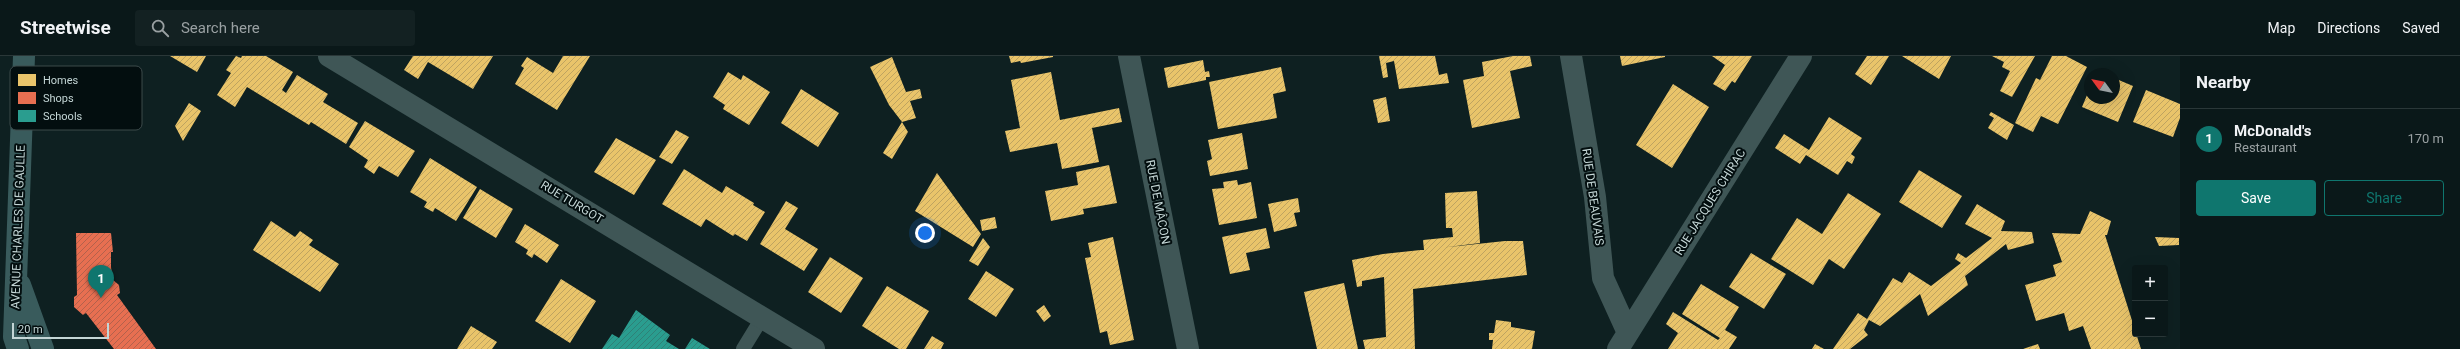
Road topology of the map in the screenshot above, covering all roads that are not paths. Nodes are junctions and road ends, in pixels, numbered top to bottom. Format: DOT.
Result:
graph roads {
  1 [pos="24,56"];
  2 [pos="330,56"];
  3 [pos="1129,56"];
  4 [pos="1571,56"];
  5 [pos="1802,56"];
  6 [pos="24,66"];
  7 [pos="21,130"];
  8 [pos="16,275"];
  9 [pos="762,318"];
  10 [pos="1623,341"];
  11 [pos="18,349"];
  12 [pos="44,349"];
  13 [pos="743,349"];
  14 [pos="814,349"];
  15 [pos="1188,349"];
  1 -- 6 [label="main road, AVENUE CHARLES DE GAULLE"];
  2 -- 9 [label="street, RUE TURGOT"];
  3 -- 15 [label="street, RUE DE MÂCON"];
  4 -- 10 [label="street, RUE DE BEAUVAIS"];
  5 -- 10 [label="street, RUE JACQUES CHIRAC"];
  7 -- 8 [label="main road, AVENUE CHARLES DE GAULLE"];
  8 -- 11 [label="main road, AVENUE CHARLES DE GAULLE"];
  8 -- 12 [label="main road"];
  9 -- 13 [label="lane"];
  9 -- 14 [label="street, RUE TURGOT"];
}
